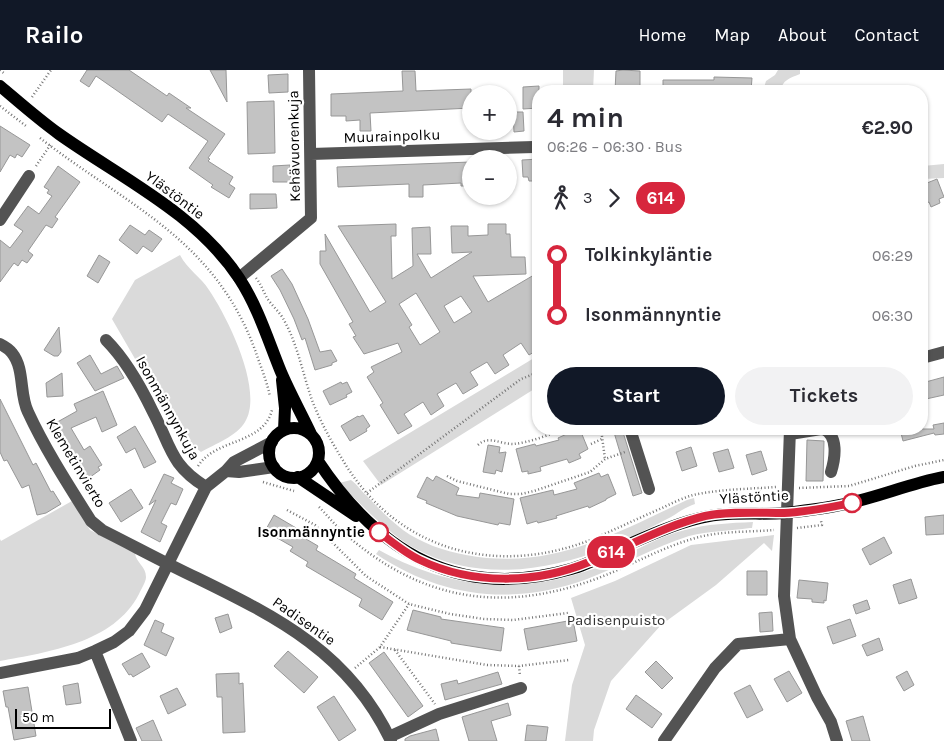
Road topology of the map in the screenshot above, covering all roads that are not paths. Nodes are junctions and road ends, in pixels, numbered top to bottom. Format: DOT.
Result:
graph roads {
  1 [pos="308,70"];
  2 [pos="3,80"];
  3 [pos="532,147"];
  4 [pos="311,154"];
  5 [pos="29,176"];
  6 [pos="0,220"];
  7 [pos="239,278"];
  8 [pos="106,340"];
  9 [pos="0,344"];
  10 [pos="944,352"];
  11 [pos="928,356"];
  12 [pos="281,372"];
  13 [pos="284,430"];
  14 [pos="310,434"];
  15 [pos="632,435"];
  16 [pos="790,435"];
  17 [pos="831,435"];
  18 [pos="272,442"];
  19 [pos="318,461"];
  20 [pos="274,467"];
  21 [pos="226,471"];
  22 [pos="831,472"];
  23 [pos="298,477"];
  24 [pos="944,477"];
  25 [pos="206,487"];
  26 [pos="649,489"];
  27 [pos="786,513"];
  28 [pos="375,528"];
  29 [pos="168,563"];
  30 [pos="790,639"];
  31 [pos="96,651"];
  32 [pos="0,673"];
  33 [pos="522,688"];
  34 [pos="390,739"];
  35 [pos="130,741"];
  36 [pos="664,741"];
  37 [pos="837,741"];
  1 -- 4 [label="street, Kehävuorenkuja"];
  2 -- 7 [label="main road, Ylästöntie"];
  3 -- 4 [label="street, Muurainpolku"];
  4 -- 7 [label="street, Kehävuorenkuja"];
  5 -- 6 [label="street"];
  7 -- 12 [label="main road, Ylästöntie"];
  8 -- 25 [label="street, Isonmännynkuja"];
  9 -- 29 [label="street, Klemetinvierto"];
  10 -- 11 [label="street"];
  12 -- 13 [label="main road, Ylästöntie"];
  12 -- 14 [label="main road, Ylästöntie"];
  13 -- 14 [label="main road"];
  13 -- 18 [label="main road"];
  14 -- 19 [label="main road"];
  15 -- 26 [label="street"];
  16 -- 27 [label="street"];
  17 -- 22 [label="street"];
  18 -- 20 [label="main road"];
  18 -- 21 [label="street"];
  19 -- 23 [label="main road"];
  19 -- 28 [label="main road, Ylästöntie"];
  20 -- 21 [label="street"];
  20 -- 23 [label="main road"];
  21 -- 25 [label="street"];
  23 -- 28 [label="main road, Ylästöntie"];
  24 -- 27 [label="main road, Ylästöntie"];
  25 -- 29 [label="street"];
  27 -- 28 [label="main road, Ylästöntie"];
  27 -- 30 [label="street"];
  29 -- 31 [label="street"];
  29 -- 34 [label="street, Padisentie"];
  30 -- 36 [label="street"];
  30 -- 37 [label="street"];
  31 -- 32 [label="street"];
  31 -- 35 [label="street"];
  33 -- 34 [label="street"];
}
